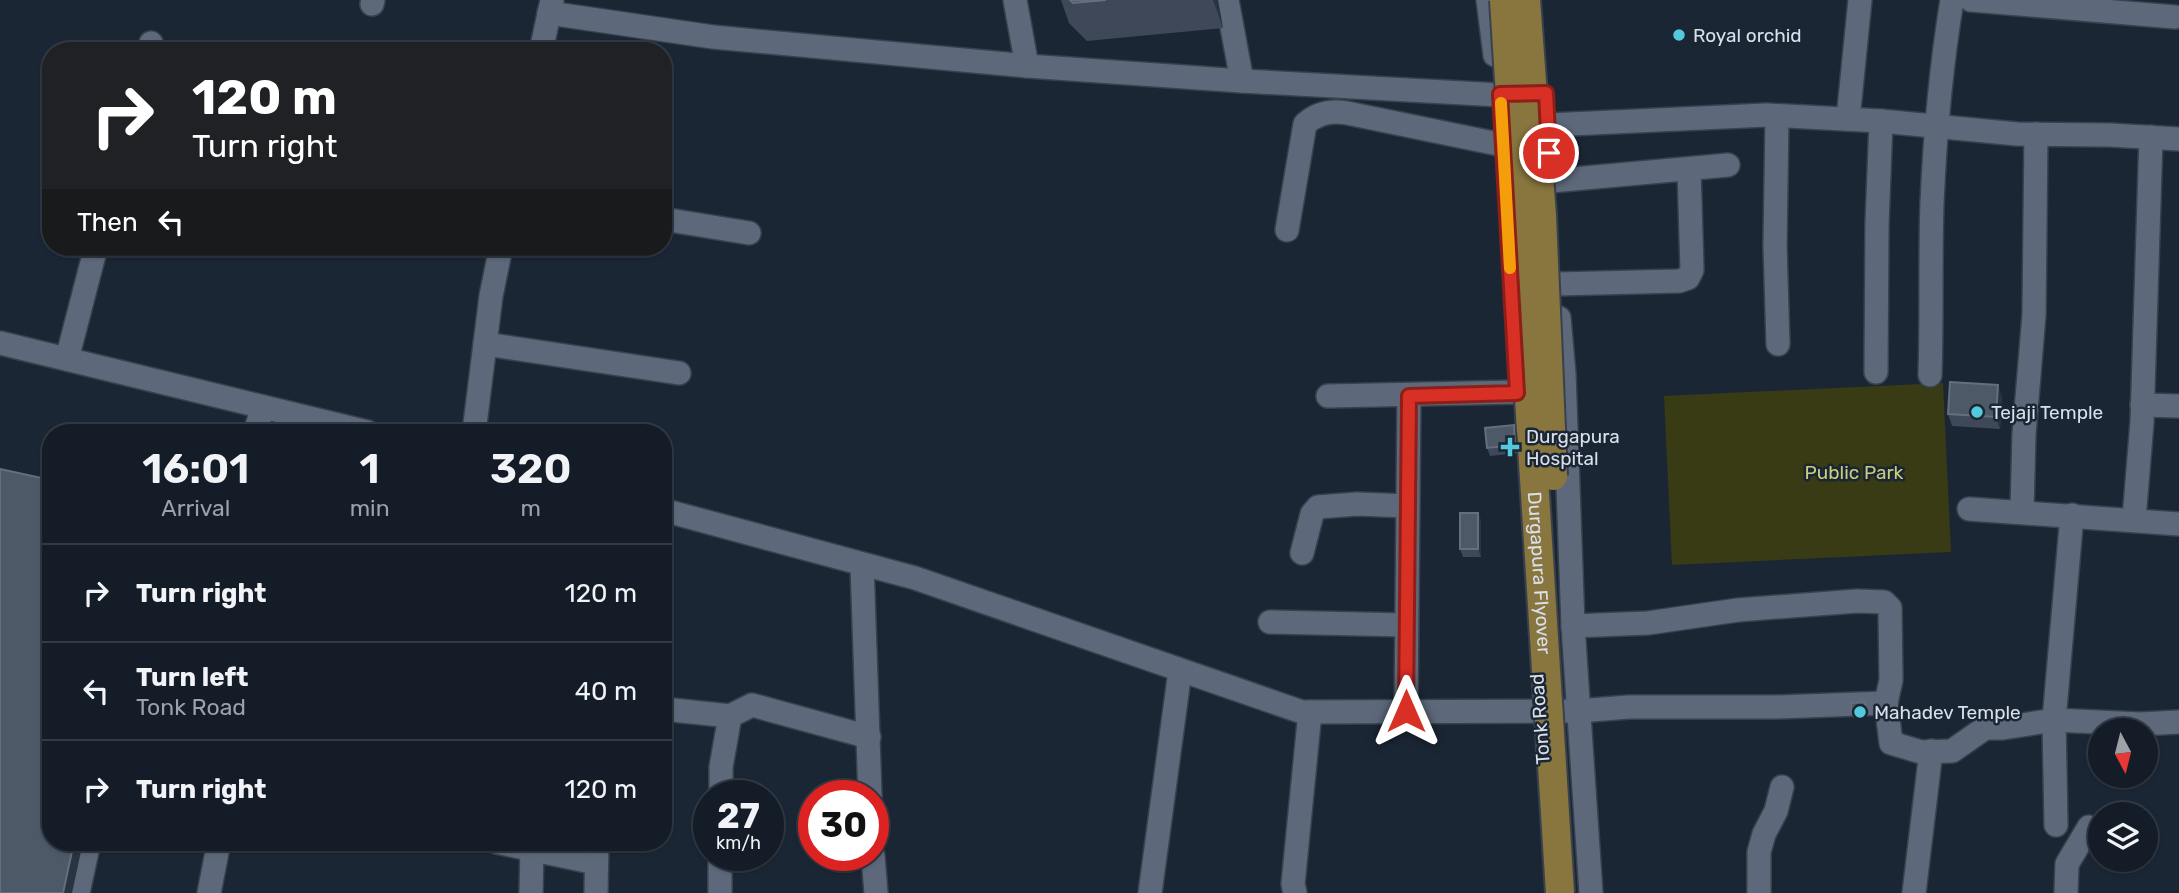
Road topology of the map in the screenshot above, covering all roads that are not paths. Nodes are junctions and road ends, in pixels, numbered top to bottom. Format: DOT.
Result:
graph roads {
  1 [pos="1015,0"];
  2 [pos="1227,0"];
  3 [pos="1489,0"];
  4 [pos="1504,0"];
  5 [pos="1526,0"];
  6 [pos="1540,0"];
  7 [pos="1860,0"];
  8 [pos="1952,0"];
  9 [pos="1971,0"];
  10 [pos="551,7"];
  11 [pos="2175,16"];
  12 [pos="543,42"];
  13 [pos="1027,66"];
  14 [pos="1242,81"];
  15 [pos="1546,93"];
  16 [pos="1500,94"];
  17 [pos="1777,116"];
  18 [pos="1848,119"];
  19 [pos="1881,121"];
  20 [pos="1548,125"];
  21 [pos="1936,125"];
  22 [pos="2036,134"];
  23 [pos="2151,137"];
  24 [pos="2179,139"];
  25 [pos="1503,145"];
  26 [pos="1728,165"];
  27 [pos="1689,169"];
  28 [pos="1551,181"];
  29 [pos="672,220"];
  30 [pos="1287,230"];
  31 [pos="749,233"];
  32 [pos="94,256"];
  33 [pos="500,256"];
  34 [pos="1556,284"];
  35 [pos="0,343"];
  36 [pos="485,344"];
  37 [pos="1779,344"];
  38 [pos="67,359"];
  39 [pos="1876,372"];
  40 [pos="679,373"];
  41 [pos="1930,374"];
  42 [pos="1517,393"];
  43 [pos="1409,396"];
  44 [pos="1328,397"];
  45 [pos="2142,405"];
  46 [pos="2179,406"];
  47 [pos="263,407"];
  48 [pos="258,424"];
  49 [pos="334,424"];
  50 [pos="475,424"];
  51 [pos="1407,506"];
  52 [pos="1969,509"];
  53 [pos="2022,511"];
  54 [pos="672,512"];
  55 [pos="2072,515"];
  56 [pos="2134,519"];
  57 [pos="2179,524"];
  58 [pos="1302,553"];
  59 [pos="862,564"];
  60 [pos="1270,622"];
  61 [pos="1406,625"];
  62 [pos="1573,626"];
  63 [pos="1180,671"];
  64 [pos="1886,703"];
  65 [pos="672,710"];
  66 [pos="1540,710"];
  67 [pos="1406,711"];
  68 [pos="1578,711"];
  69 [pos="1310,712"];
  70 [pos="730,716"];
  71 [pos="2054,720"];
  72 [pos="2179,722"];
  73 [pos="869,737"];
  74 [pos="1931,751"];
  75 [pos="721,780"];
  76 [pos="870,780"];
  77 [pos="1782,786"];
  78 [pos="2056,825"];
  79 [pos="2088,830"];
  80 [pos="87,851"];
  81 [pos="217,851"];
  82 [pos="532,851"];
  83 [pos="575,851"];
  84 [pos="597,852"];
  85 [pos="720,871"];
  86 [pos="874,871"];
  87 [pos="78,893"];
  88 [pos="209,893"];
  89 [pos="531,893"];
  90 [pos="596,893"];
  91 [pos="720,893"];
  92 [pos="876,893"];
  93 [pos="1150,893"];
  94 [pos="1295,893"];
  95 [pos="1552,893"];
  96 [pos="1560,893"];
  97 [pos="1579,893"];
  98 [pos="1591,893"];
  99 [pos="1759,893"];
  100 [pos="1914,893"];
  101 [pos="2066,893"];
  1 -- 13 [label="street"];
  2 -- 14 [label="street"];
  3 -- 16 [label="street, Tonk Road"];
  4 -- 96 [label="main road, Durgapura Flyover, bridge"];
  5 -- 97 [label="main road, Durgapura Flyover, bridge"];
  6 -- 15 [label="street, Tonk Road"];
  7 -- 18 [label="street"];
  8 -- 21 [label="street"];
  9 -- 11 [label="street"];
  10 -- 12 [label="street"];
  10 -- 13 [label="street"];
  13 -- 14 [label="street"];
  14 -- 16 [label="street"];
  15 -- 16 [label="street"];
  15 -- 20 [label="street, Tonk Road"];
  16 -- 25 [label="street, Tonk Road"];
  17 -- 18 [label="street"];
  17 -- 20 [label="street"];
  17 -- 37 [label="street"];
  18 -- 19 [label="street"];
  19 -- 21 [label="street"];
  19 -- 39 [label="street"];
  20 -- 28 [label="street, Tonk Road"];
  21 -- 22 [label="street"];
  21 -- 41 [label="street"];
  22 -- 23 [label="street"];
  22 -- 53 [label="street"];
  23 -- 24 [label="street"];
  23 -- 45 [label="street"];
  25 -- 30 [label="street"];
  25 -- 42 [label="street, Tonk Road"];
  26 -- 27 [label="street"];
  27 -- 28 [label="street"];
  27 -- 34 [label="street"];
  28 -- 34 [label="street, Tonk Road"];
  29 -- 31 [label="street"];
  32 -- 38 [label="street"];
  33 -- 36 [label="street"];
  34 -- 62 [label="street, Tonk Road"];
  35 -- 38 [label="street"];
  36 -- 40 [label="street"];
  36 -- 50 [label="street"];
  38 -- 47 [label="street"];
  42 -- 43 [label="street"];
  42 -- 66 [label="street, Tonk Road"];
  43 -- 44 [label="street"];
  43 -- 51 [label="street"];
  45 -- 46 [label="street"];
  45 -- 56 [label="street"];
  47 -- 48 [label="street"];
  47 -- 49 [label="street"];
  51 -- 58 [label="street"];
  51 -- 61 [label="street"];
  52 -- 53 [label="street"];
  53 -- 55 [label="street"];
  54 -- 59 [label="street"];
  55 -- 56 [label="street"];
  55 -- 71 [label="street"];
  56 -- 57 [label="street"];
  59 -- 63 [label="street"];
  59 -- 73 [label="street"];
  60 -- 61 [label="street"];
  61 -- 67 [label="street"];
  62 -- 64 [label="street"];
  62 -- 68 [label="street, Tonk Road"];
  63 -- 69 [label="street"];
  63 -- 93 [label="street"];
  64 -- 68 [label="street"];
  64 -- 74 [label="street"];
  65 -- 70 [label="street"];
  66 -- 67 [label="street"];
  66 -- 68 [label="street"];
  66 -- 95 [label="street, Tonk Road"];
  67 -- 69 [label="street"];
  68 -- 98 [label="street, Tonk Road"];
  69 -- 94 [label="street"];
  70 -- 73 [label="street"];
  70 -- 75 [label="street"];
  71 -- 72 [label="street"];
  71 -- 74 [label="street"];
  71 -- 78 [label="street"];
  73 -- 76 [label="street"];
  74 -- 100 [label="street"];
  77 -- 99 [label="street"];
  79 -- 101 [label="street"];
  80 -- 87 [label="street"];
  81 -- 88 [label="street"];
  82 -- 89 [label="street"];
  83 -- 84 [label="street"];
  84 -- 90 [label="street"];
  85 -- 91 [label="street"];
  86 -- 92 [label="street"];
}
